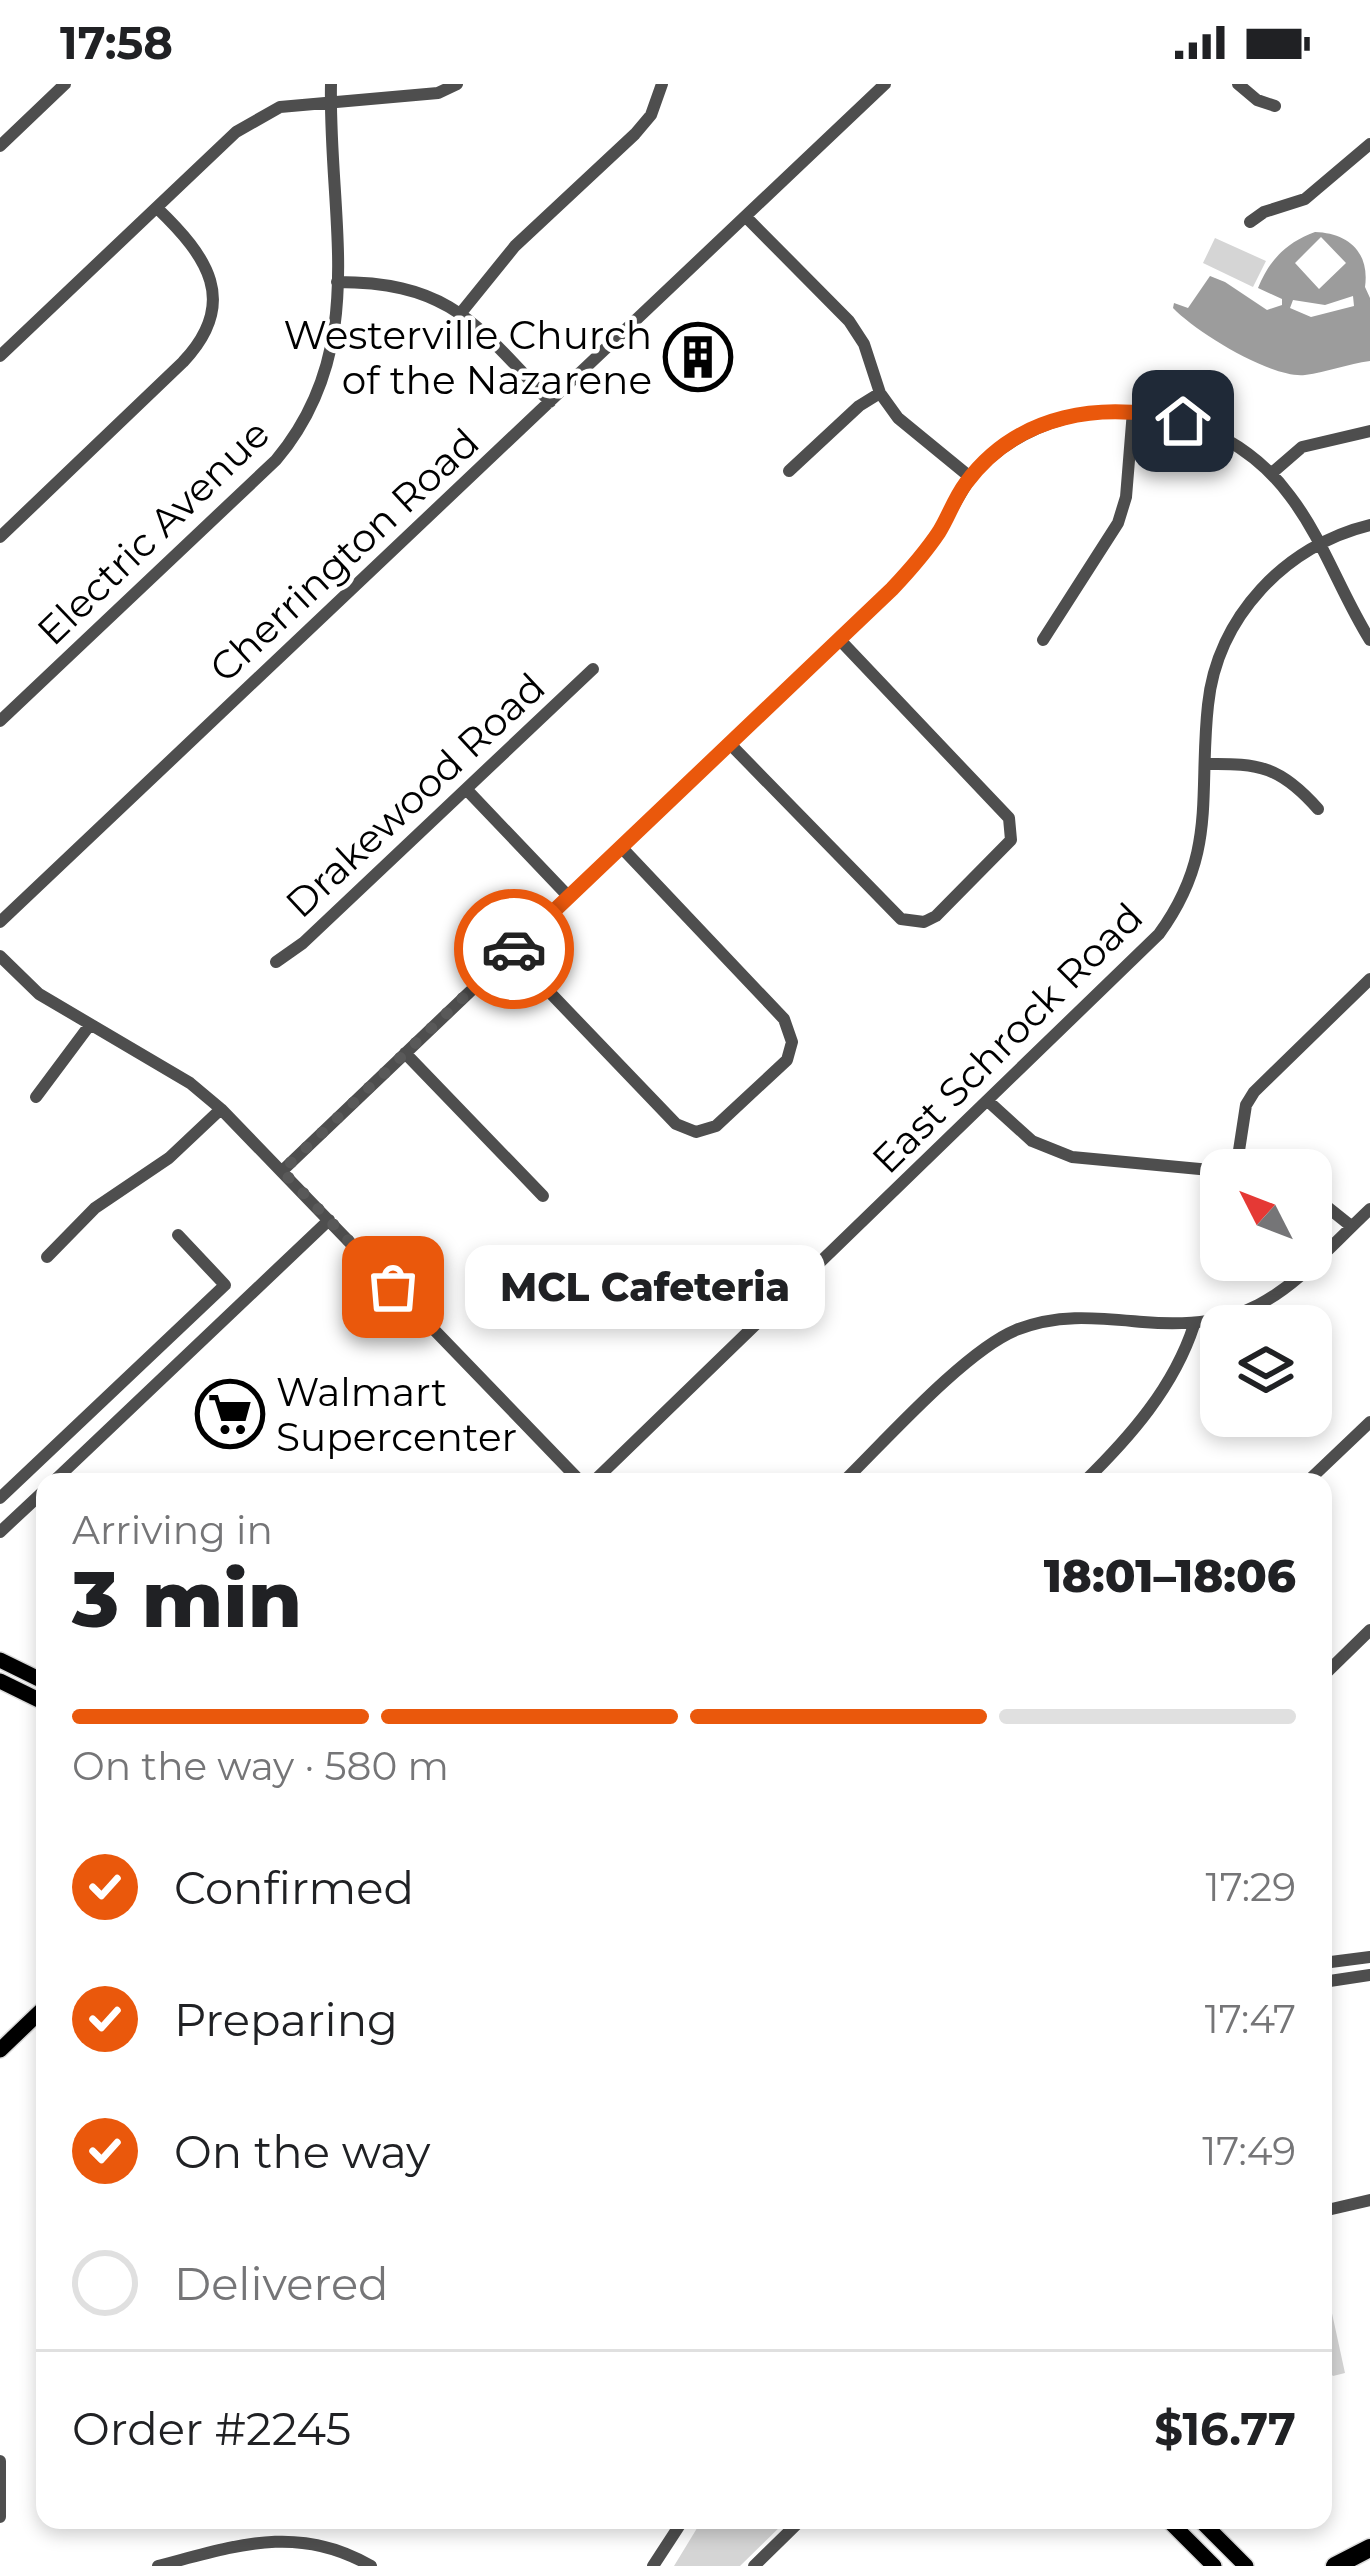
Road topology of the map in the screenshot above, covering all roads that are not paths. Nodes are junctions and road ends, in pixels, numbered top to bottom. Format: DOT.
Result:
graph roads {
  1 [pos="65,84"];
  2 [pos="331,84"];
  3 [pos="458,84"];
  4 [pos="662,84"];
  5 [pos="886,84"];
  6 [pos="1238,84"];
  7 [pos="331,103"];
  8 [pos="1275,106"];
  9 [pos="1370,144"];
  10 [pos="0,146"];
  11 [pos="157,208"];
  12 [pos="746,218"];
  13 [pos="1250,221"];
  14 [pos="338,282"];
  15 [pos="460,314"];
  16 [pos="0,356"];
  17 [pos="880,393"];
  18 [pos="550,402"];
  19 [pos="1133,411"];
  20 [pos="1370,430"];
  21 [pos="789,471"];
  22 [pos="1272,473"];
  23 [pos="970,477"];
  24 [pos="1370,525"];
  25 [pos="0,537"];
  26 [pos="1317,544"];
  27 [pos="839,639"];
  28 [pos="1043,640"];
  29 [pos="1370,640"];
  30 [pos="593,669"];
  31 [pos="0,721"];
  32 [pos="730,744"];
  33 [pos="1206,764"];
  34 [pos="467,790"];
  35 [pos="1318,809"];
  36 [pos="622,848"];
  37 [pos="569,897"];
  38 [pos="0,922"];
  39 [pos="511,952"];
  40 [pos="0,956"];
  41 [pos="276,962"];
  42 [pos="1370,979"];
  43 [pos="89,1026"];
  44 [pos="406,1053"];
  45 [pos="36,1097"];
  46 [pos="989,1102"];
  47 [pos="221,1109"];
  48 [pos="1239,1149"];
  49 [pos="1200,1170"];
  50 [pos="282,1171"];
  51 [pos="543,1196"];
  52 [pos="1370,1209"];
  53 [pos="1332,1211"];
  54 [pos="328,1220"];
  55 [pos="1351,1226"];
  56 [pos="178,1235"];
  57 [pos="47,1257"];
  58 [pos="1194,1325"];
  59 [pos="1370,1422"];
  60 [pos="62,1473"];
  61 [pos="572,1473"];
  62 [pos="602,1473"];
  63 [pos="852,1473"];
  64 [pos="1092,1473"];
  65 [pos="1316,1473"];
  66 [pos="0,1498"];
  67 [pos="36,1498"];
  68 [pos="0,1532"];
  69 [pos="1370,1630"];
  70 [pos="0,1660"];
  71 [pos="1332,1667"];
  72 [pos="0,1670"];
  73 [pos="36,1678"];
  74 [pos="0,1681"];
  75 [pos="36,1682"];
  76 [pos="36,1699"];
  77 [pos="1370,1957"];
  78 [pos="1332,1964"];
  79 [pos="1370,1975"];
  80 [pos="1332,1981"];
  81 [pos="36,2016"];
  82 [pos="0,2050"];
  83 [pos="1370,2200"];
  84 [pos="1332,2209"];
  85 [pos="0,2461"];
  86 [pos="0,2516"];
  87 [pos="677,2529"];
  88 [pos="792,2529"];
  89 [pos="1177,2529"];
  90 [pos="1209,2529"];
  91 [pos="1370,2548"];
  92 [pos="158,2566"];
  93 [pos="371,2566"];
  94 [pos="653,2566"];
  95 [pos="754,2566"];
  96 [pos="1214,2566"];
  97 [pos="1246,2566"];
  98 [pos="1335,2566"];
  1 -- 10 [label="street"];
  2 -- 7 [label="street, Electric Avenue"];
  3 -- 7 [label="street"];
  4 -- 15 [label="street"];
  5 -- 12 [label="street, Cherrington Road"];
  6 -- 8 [label="street"];
  7 -- 11 [label="street"];
  7 -- 14 [label="street, Electric Avenue"];
  9 -- 13 [label="street"];
  11 -- 16 [label="street"];
  11 -- 25 [label="street"];
  12 -- 17 [label="street"];
  12 -- 18 [label="street, Cherrington Road"];
  14 -- 15 [label="street"];
  14 -- 31 [label="street, Electric Avenue"];
  15 -- 18 [label="street"];
  17 -- 21 [label="street"];
  17 -- 23 [label="street"];
  18 -- 38 [label="street, Cherrington Road"];
  19 -- 22 [label="street"];
  19 -- 23 [label="street"];
  19 -- 28 [label="street"];
  20 -- 22 [label="street"];
  22 -- 26 [label="street"];
  23 -- 27 [label="street"];
  24 -- 26 [label="street, East Schrock Road"];
  26 -- 29 [label="street"];
  26 -- 33 [label="street, East Schrock Road"];
  27 -- 32 [label="street"];
  27 -- 32 [label="street"];
  30 -- 34 [label="street, Drakewood Road"];
  32 -- 36 [label="street"];
  33 -- 35 [label="street"];
  33 -- 46 [label="street, East Schrock Road"];
  34 -- 37 [label="street"];
  34 -- 41 [label="street, Drakewood Road"];
  36 -- 37 [label="street"];
  36 -- 39 [label="street"];
  37 -- 39 [label="street"];
  39 -- 44 [label="street"];
  40 -- 43 [label="street"];
  42 -- 48 [label="street"];
  43 -- 45 [label="street"];
  43 -- 47 [label="street"];
  44 -- 50 [label="street"];
  44 -- 51 [label="street"];
  46 -- 49 [label="street"];
  46 -- 62 [label="street, East Schrock Road"];
  47 -- 50 [label="street"];
  47 -- 57 [label="street"];
  50 -- 54 [label="street"];
  52 -- 55 [label="street"];
  53 -- 55 [label="street"];
  54 -- 60 [label="street"];
  54 -- 61 [label="street"];
  55 -- 58 [label="street"];
  56 -- 66 [label="street"];
  58 -- 63 [label="street"];
  58 -- 64 [label="street"];
  59 -- 65 [label="street"];
  67 -- 68 [label="street"];
  69 -- 71 [label="street"];
  70 -- 73 [label="main road"];
  72 -- 75 [label="main road"];
  74 -- 76 [label="main road"];
  77 -- 78 [label="street"];
  79 -- 80 [label="street"];
  81 -- 82 [label="main road"];
  83 -- 84 [label="street"];
  85 -- 86 [label="street"];
  87 -- 94 [label="street"];
  88 -- 95 [label="street"];
  89 -- 96 [label="main road"];
  90 -- 97 [label="main road"];
  91 -- 98 [label="highway"];
  92 -- 93 [label="street"];
}
